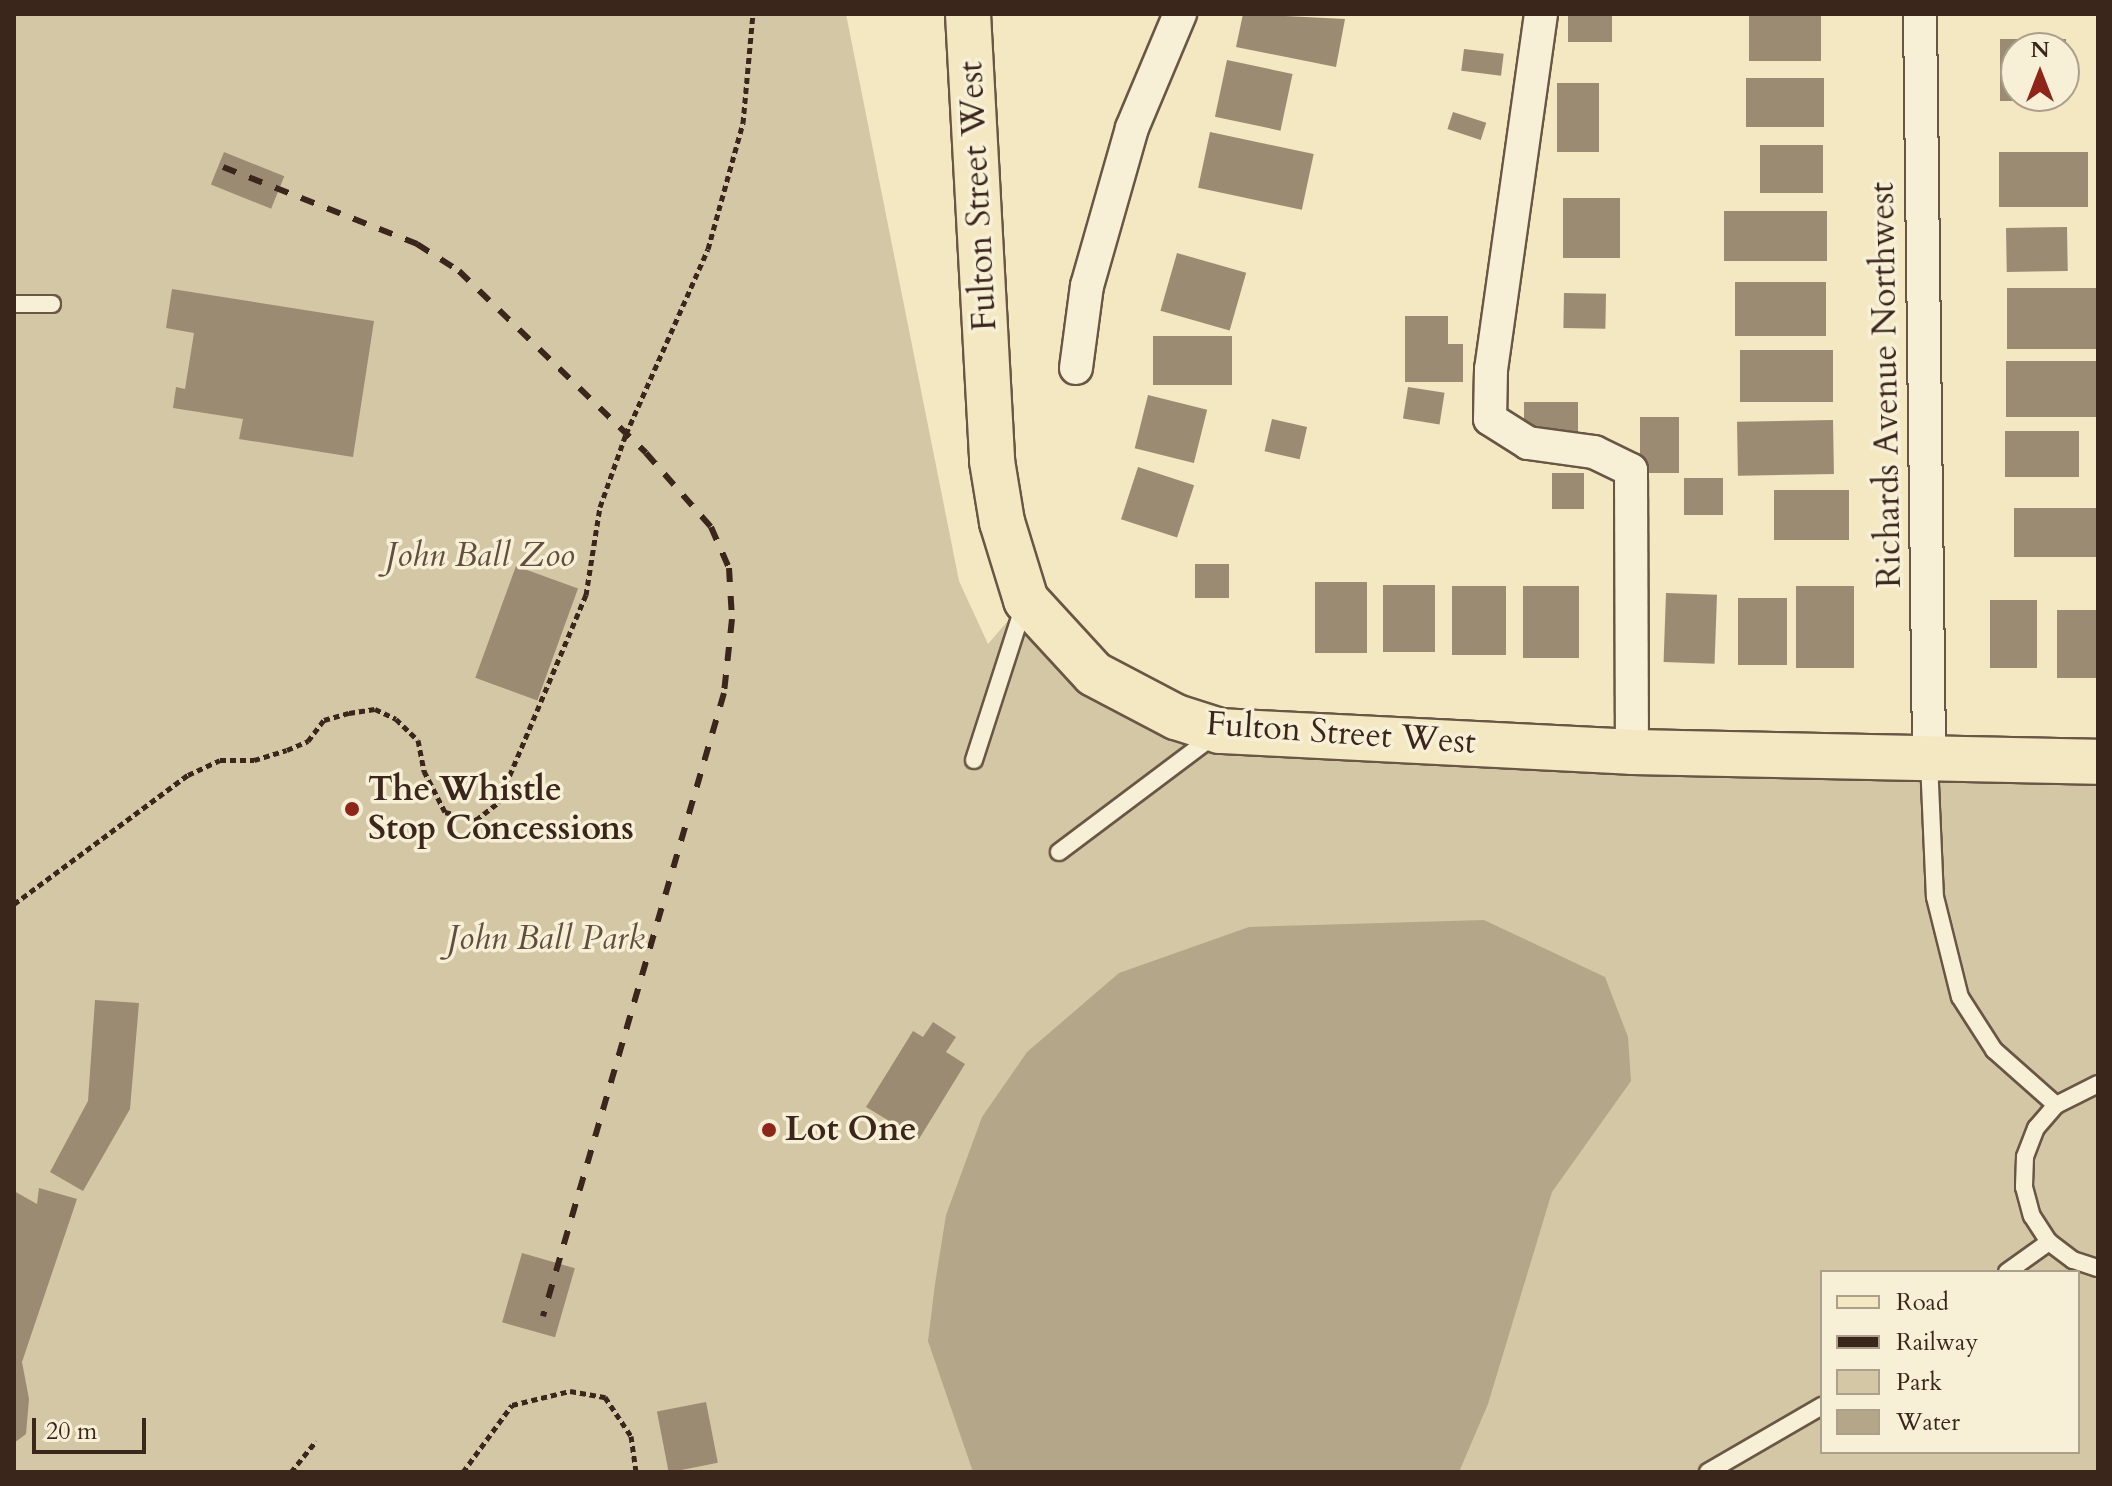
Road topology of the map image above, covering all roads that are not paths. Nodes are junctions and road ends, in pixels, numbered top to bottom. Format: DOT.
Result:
graph roads {
  1 [pos="968,14"];
  2 [pos="1180,14"];
  3 [pos="1541,14"];
  4 [pos="1920,14"];
  5 [pos="14,304"];
  6 [pos="52,304"];
  7 [pos="1076,368"];
  8 [pos="1026,600"];
  9 [pos="1220,731"];
  10 [pos="1632,752"];
  11 [pos="1929,755"];
  12 [pos="974,760"];
  13 [pos="2098,762"];
  14 [pos="1059,852"];
  15 [pos="2098,1084"];
  16 [pos="2056,1105"];
  17 [pos="2049,1242"];
  18 [pos="2098,1268"];
  19 [pos="2010,1270"];
  20 [pos="1820,1407"];
  21 [pos="1708,1472"];
  1 -- 8 [label="main road, Fulton Street West"];
  2 -- 7 [label="street"];
  3 -- 10 [label="street"];
  4 -- 11 [label="street, Richards Avenue Northwest"];
  5 -- 6 [label="lane"];
  8 -- 9 [label="main road, Fulton Street West"];
  8 -- 12 [label="lane"];
  9 -- 10 [label="main road, Fulton Street West"];
  9 -- 14 [label="lane"];
  10 -- 11 [label="main road, Fulton Street West"];
  11 -- 13 [label="main road, Fulton Street West"];
  11 -- 16 [label="lane"];
  15 -- 16 [label="lane"];
  16 -- 17 [label="lane"];
  17 -- 18 [label="lane"];
  17 -- 19 [label="lane"];
  20 -- 21 [label="lane"];
}
